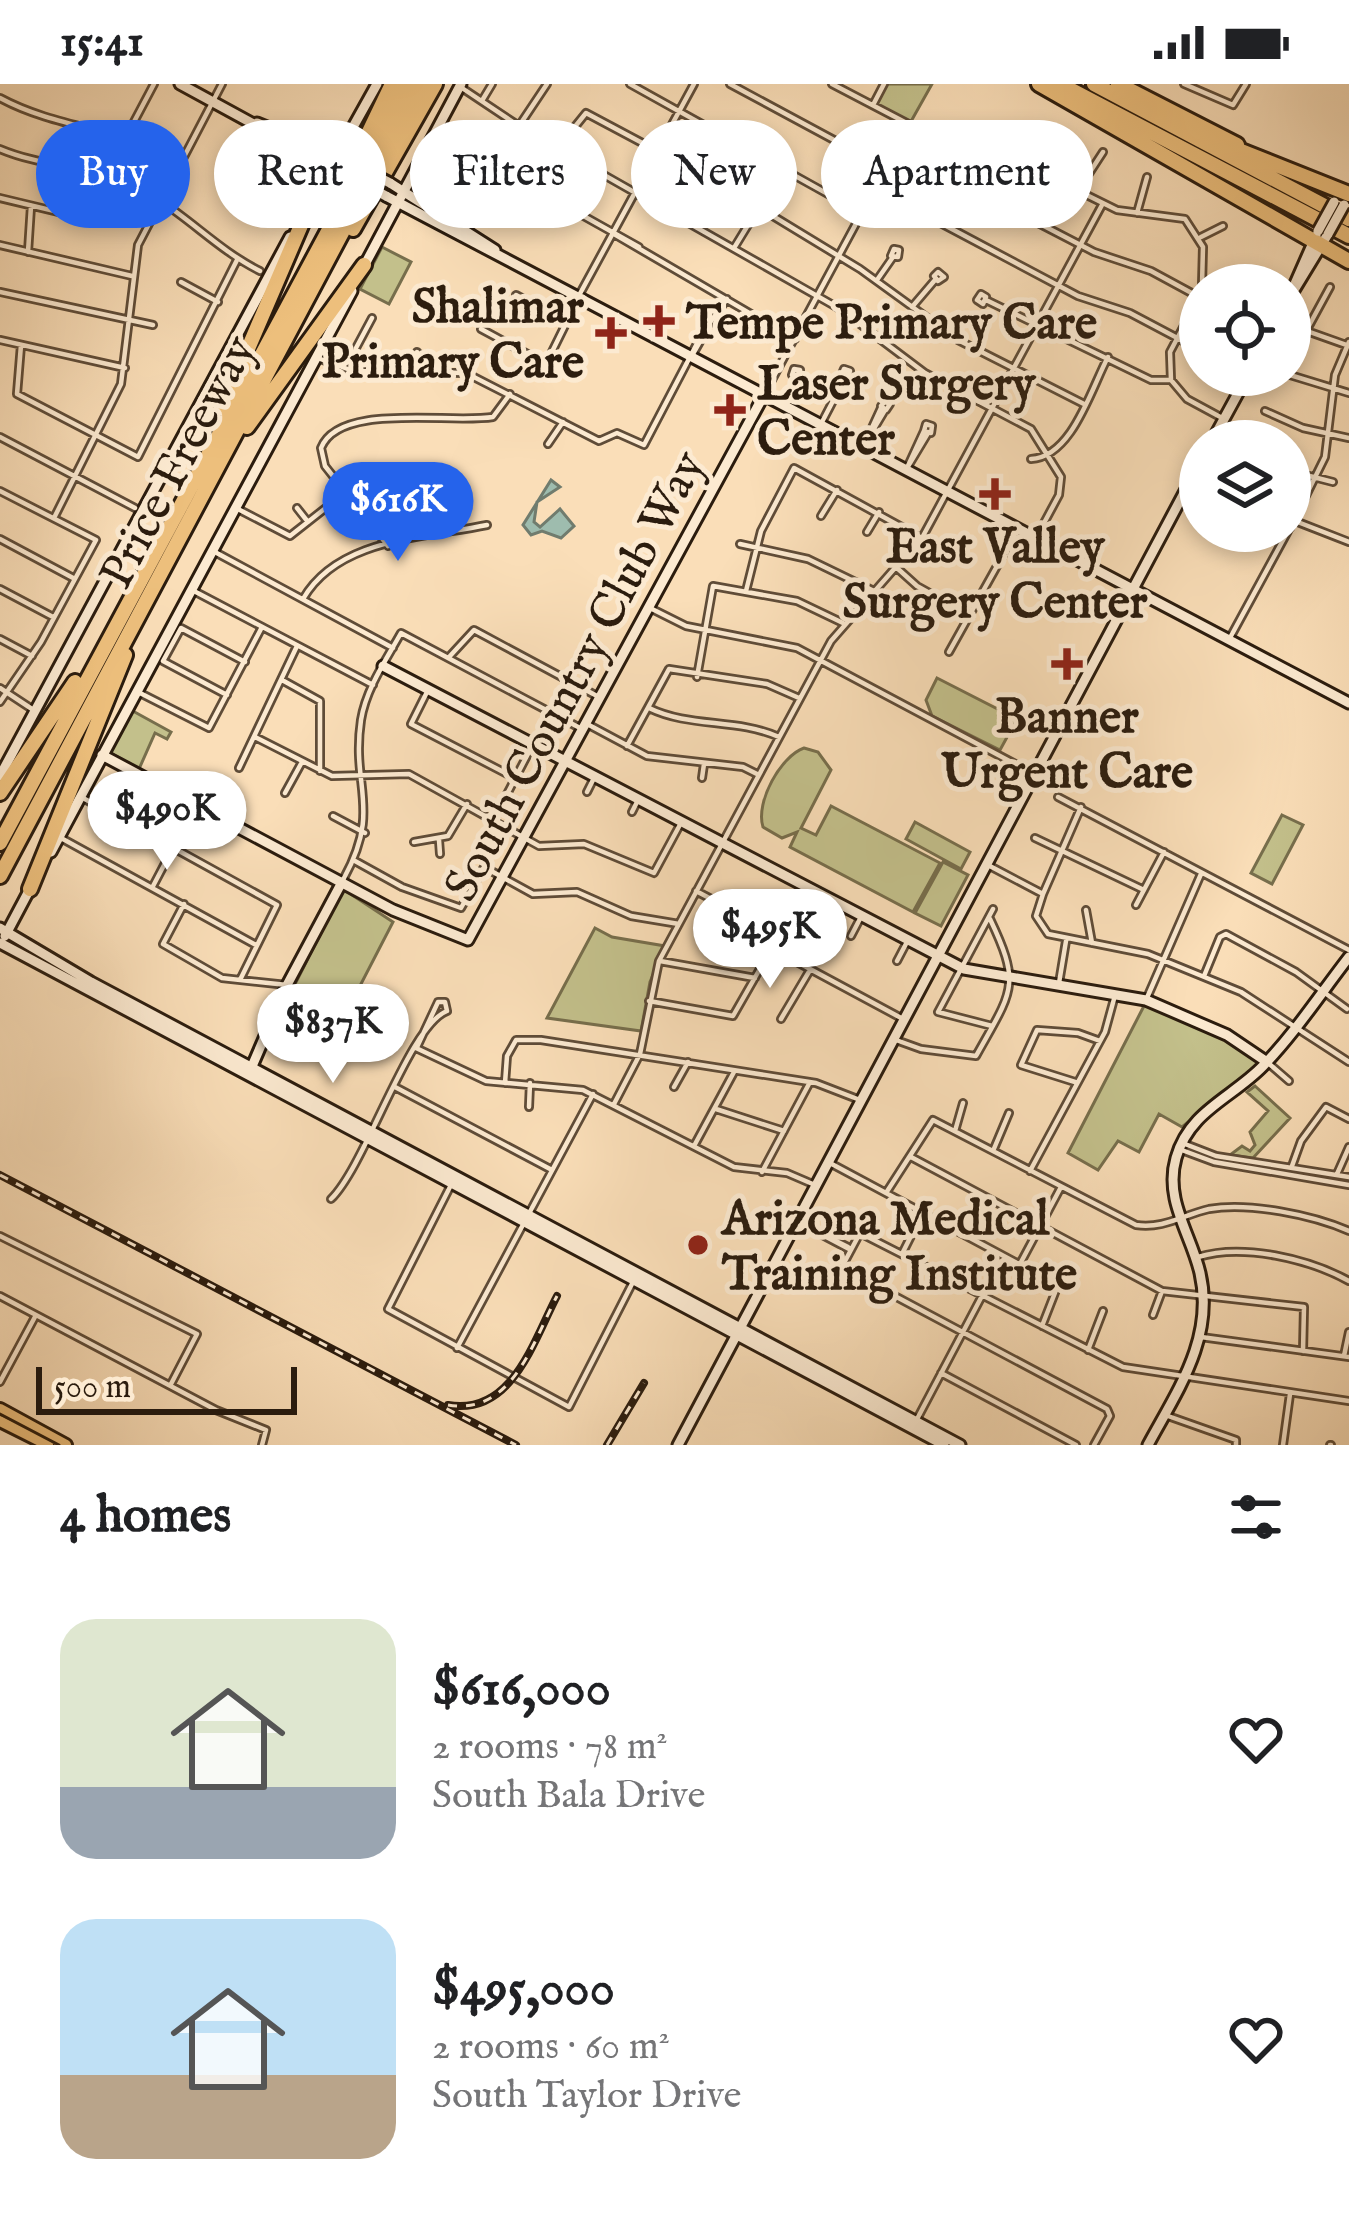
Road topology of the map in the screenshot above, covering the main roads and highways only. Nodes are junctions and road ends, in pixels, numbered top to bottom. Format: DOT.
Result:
graph roads {
  1 [pos="180,84"];
  2 [pos="377,84"];
  3 [pos="392,84"];
  4 [pos="407,84"];
  5 [pos="421,84"];
  6 [pos="438,84"];
  7 [pos="1099,84"];
  8 [pos="1118,84"];
  9 [pos="460,85"];
  10 [pos="1050,86"];
  11 [pos="251,120"];
  12 [pos="359,120"];
  13 [pos="1242,148"];
  14 [pos="1269,167"];
  15 [pos="1349,174"];
  16 [pos="386,182"];
  17 [pos="386,196"];
  18 [pos="401,197"];
  19 [pos="1345,203"];
  20 [pos="296,228"];
  21 [pos="300,228"];
  22 [pos="1349,236"];
  23 [pos="1319,239"];
  24 [pos="493,247"];
  25 [pos="1349,260"];
  26 [pos="1306,264"];
  27 [pos="364,265"];
  28 [pos="320,277"];
  29 [pos="283,314"];
  30 [pos="765,393"];
  31 [pos="187,489"];
  32 [pos="204,491"];
  33 [pos="1179,506"];
  34 [pos="156,564"];
  35 [pos="1133,587"];
  36 [pos="383,666"];
  37 [pos="1349,703"];
  38 [pos="102,755"];
  39 [pos="567,763"];
  40 [pos="0,776"];
  41 [pos="0,794"];
  42 [pos="0,843"];
  43 [pos="0,876"];
  44 [pos="342,882"];
  45 [pos="30,889"];
  46 [pos="4,930"];
  47 [pos="1,944"];
  48 [pos="1349,953"];
  49 [pos="937,955"];
  50 [pos="89,985"];
  51 [pos="1267,1062"];
  52 [pos="250,1071"];
  53 [pos="635,1276"];
  54 [pos="653,1290"];
  55 [pos="670,1290"];
  56 [pos="736,1330"];
  57 [pos="0,1409"];
  58 [pos="0,1421"];
  59 [pos="914,1425"];
  60 [pos="47,1445"];
  61 [pos="66,1445"];
  62 [pos="676,1445"];
  63 [pos="944,1445"];
  64 [pos="960,1445"];
  65 [pos="1148,1445"];
  1 -- 11 [label="main road"];
  2 -- 12 [label="main road"];
  3 -- 29 [label="highway"];
  4 -- 29 [label="highway, Price Freeway"];
  5 -- 28 [label="highway, Price Freeway"];
  6 -- 28 [label="highway"];
  7 -- 19 [label="highway"];
  7 -- 19 [label="highway"];
  8 -- 13 [label="highway"];
  9 -- 18 [label="main road"];
  10 -- 22 [label="highway"];
  10 -- 23 [label="highway"];
  14 -- 19 [label="highway"];
  15 -- 19 [label="main road"];
  16 -- 18 [label="main road, bridge"];
  17 -- 18 [label="main road, bridge"];
  18 -- 24 [label="main road"];
  18 -- 24 [label="main road"];
  18 -- 27 [label="main road"];
  19 -- 23 [label="main road, bridge"];
  20 -- 40 [label="main road"];
  21 -- 31 [label="highway"];
  23 -- 25 [label="highway"];
  23 -- 26 [label="main road"];
  24 -- 30 [label="main road"];
  27 -- 32 [label="highway"];
  27 -- 38 [label="main road"];
  28 -- 32 [label="highway, Price Freeway"];
  29 -- 31 [label="highway, Price Freeway"];
  30 -- 35 [label="main road"];
  30 -- 39 [label="main road, South Country Club Way"];
  31 -- 34 [label="highway, Price Freeway"];
  32 -- 34 [label="highway, Price Freeway"];
  33 -- 35 [label="main road"];
  34 -- 41 [label="highway"];
  34 -- 42 [label="highway, Price Freeway"];
  34 -- 43 [label="highway, Price Freeway"];
  34 -- 45 [label="highway"];
  35 -- 37 [label="main road"];
  35 -- 49 [label="main road"];
  36 -- 39 [label="main road"];
  38 -- 44 [label="main road"];
  38 -- 45 [label="main road"];
  39 -- 44 [label="main road, South Country Club Way"];
  39 -- 49 [label="main road"];
  44 -- 52 [label="main road"];
  45 -- 46 [label="main road"];
  46 -- 47 [label="main road"];
  46 -- 50 [label="main road"];
  47 -- 50 [label="main road"];
  48 -- 51 [label="main road"];
  49 -- 51 [label="main road"];
  49 -- 56 [label="main road"];
  50 -- 52 [label="main road"];
  51 -- 65 [label="main road"];
  52 -- 53 [label="main road"];
  53 -- 54 [label="main road"];
  53 -- 55 [label="main road"];
  54 -- 55 [label="main road"];
  54 -- 56 [label="main road"];
  55 -- 56 [label="main road"];
  56 -- 59 [label="main road"];
  56 -- 62 [label="main road"];
  57 -- 61 [label="main road"];
  58 -- 60 [label="main road"];
  59 -- 63 [label="main road"];
  59 -- 64 [label="main road"];
}
